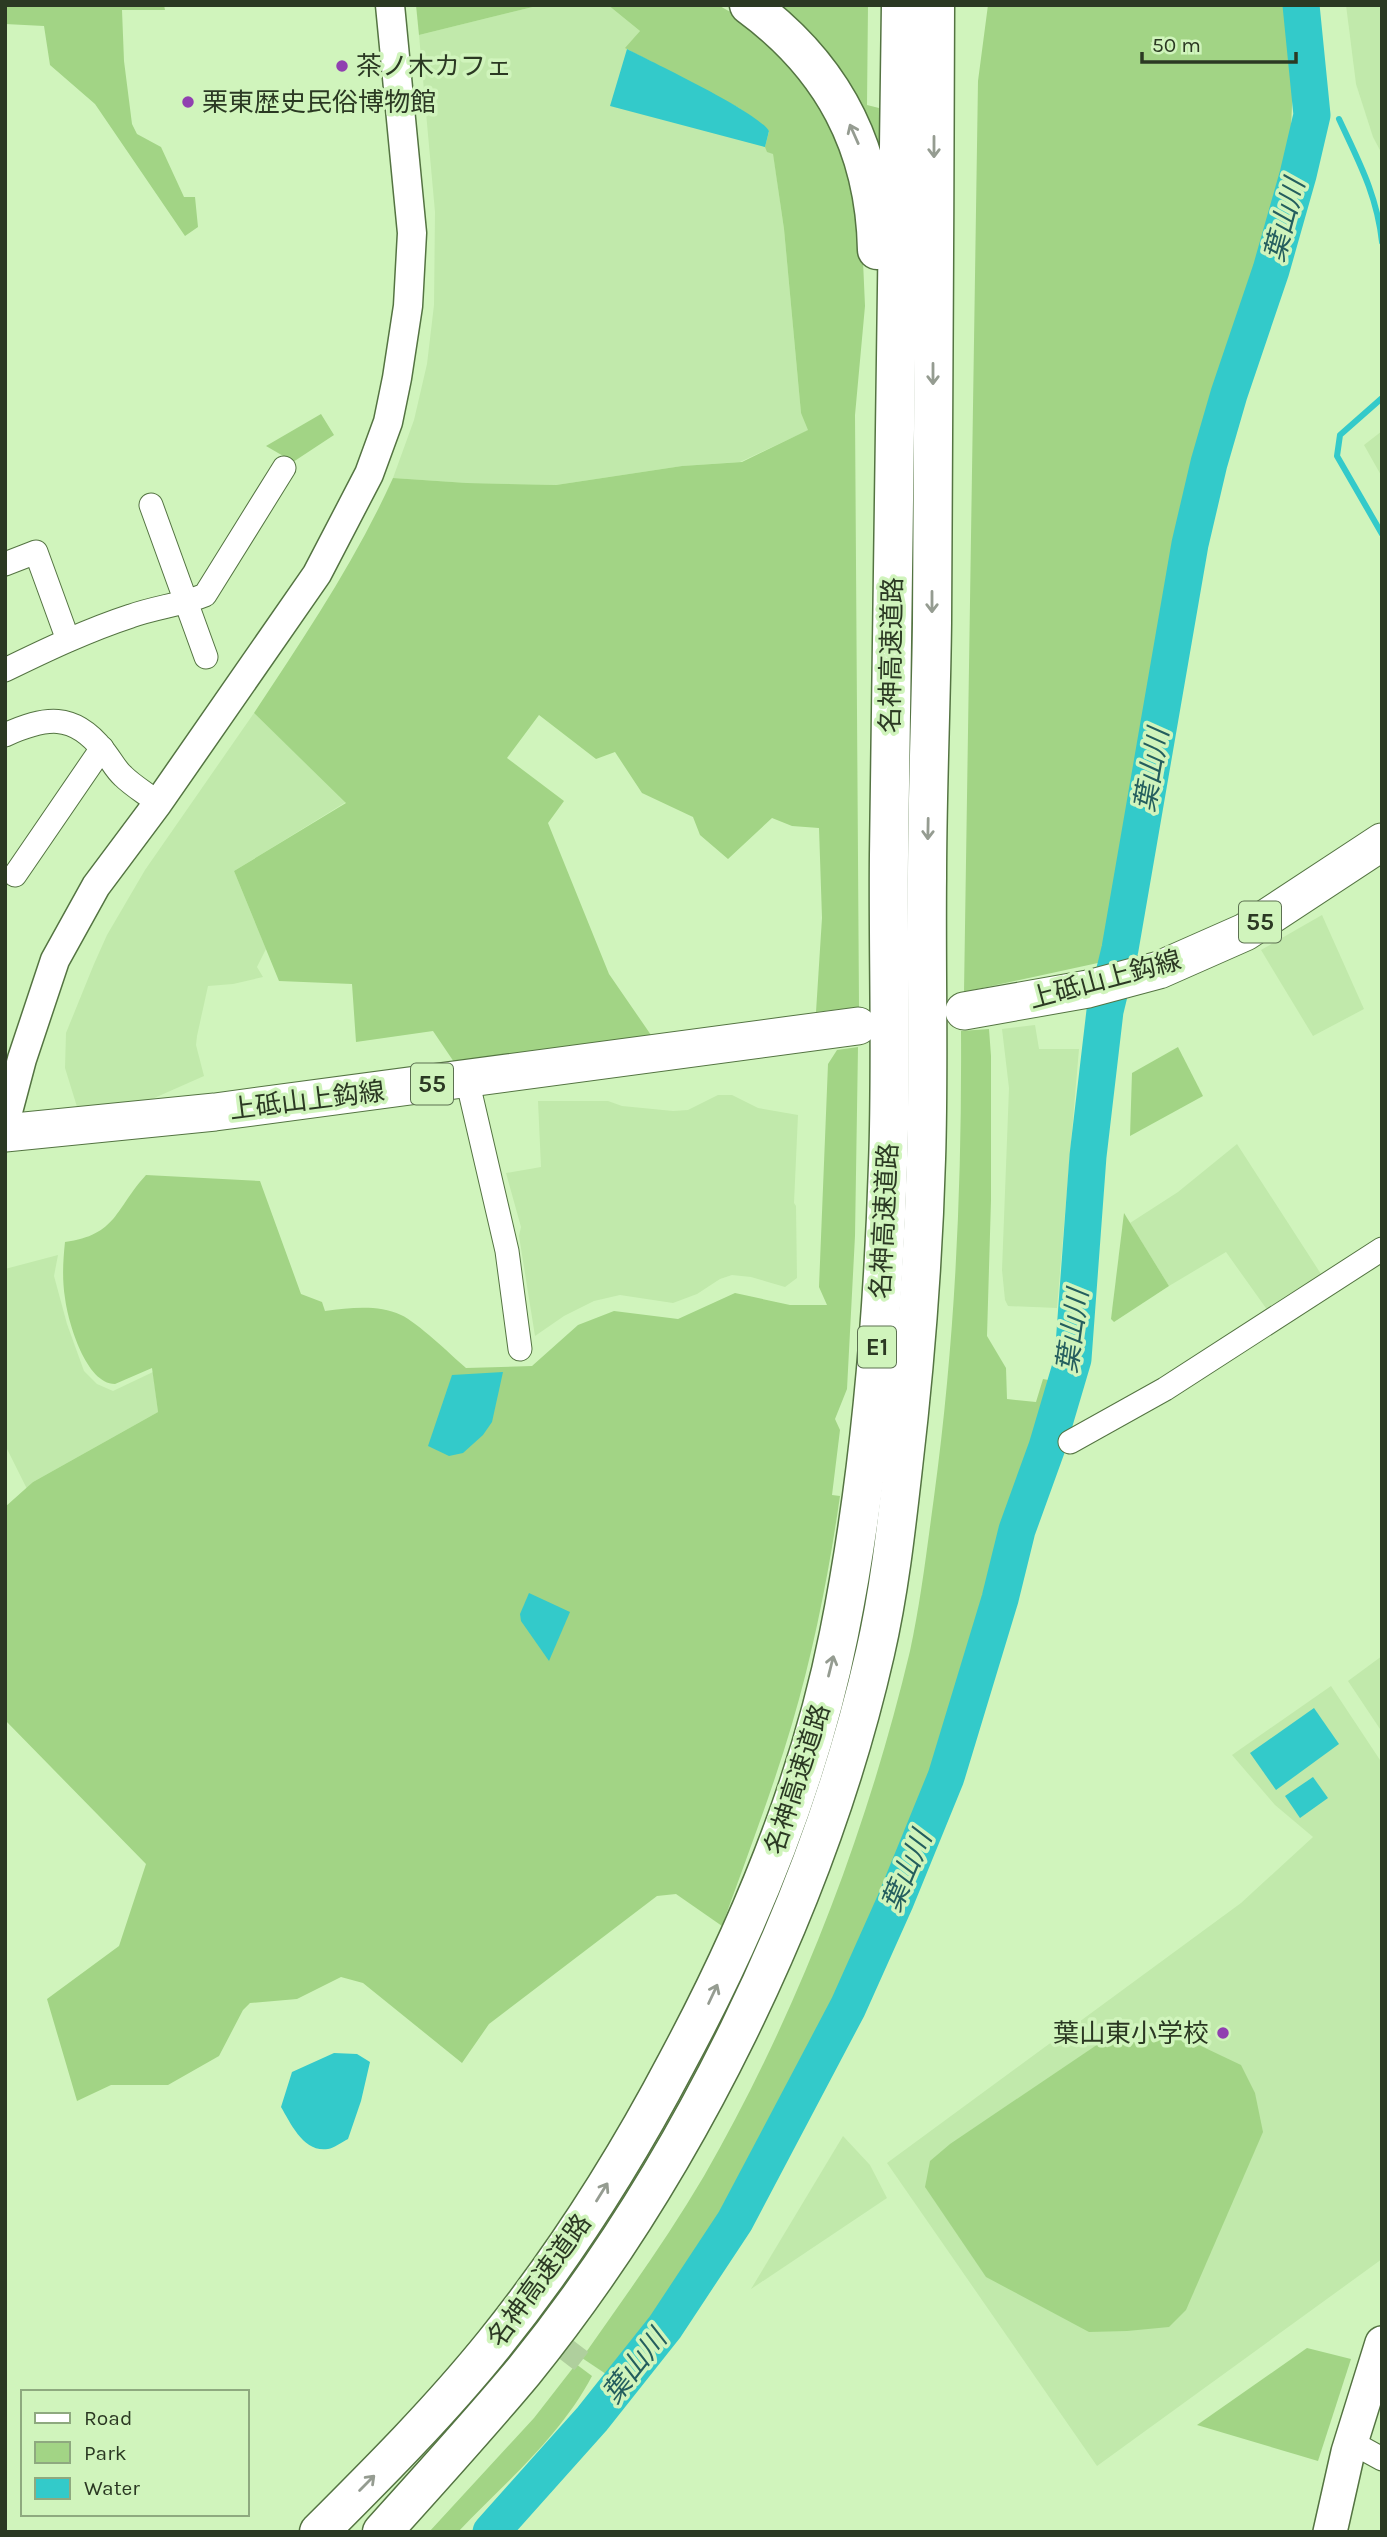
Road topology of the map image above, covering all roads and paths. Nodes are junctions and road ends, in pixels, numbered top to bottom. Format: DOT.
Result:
graph roads {
  1 [pos="390,5"];
  2 [pos="749,5"];
  3 [pos="901,5"];
  4 [pos="935,5"];
  5 [pos="957,5"];
  6 [pos="934,99"];
  7 [pos="284,468"];
  8 [pos="151,505"];
  9 [pos="5,564"];
  10 [pos="187,603"];
  11 [pos="68,640"];
  12 [pos="206,657"];
  13 [pos="5,670"];
  14 [pos="5,735"];
  15 [pos="102,748"];
  16 [pos="158,803"];
  17 [pos="1382,842"];
  18 [pos="15,875"];
  19 [pos="888,885"];
  20 [pos="964,1012"];
  21 [pos="858,1026"];
  22 [pos="467,1079"];
  23 [pos="5,1123"];
  24 [pos="5,1133"];
  25 [pos="1382,1250"];
  26 [pos="520,1349"];
  27 [pos="1070,1442"];
  28 [pos="1382,2343"];
  29 [pos="1351,2442"];
  30 [pos="1382,2459"];
  31 [pos="319,2532"];
  32 [pos="382,2532"];
  33 [pos="1330,2532"];
  1 -- 16 [label="street"];
  19 -- 2 [label="highway, one-way"];
  3 -- 19 [label="highway, 名神高速道路 / E1"];
  4 -- 6 [label="highway, 名神高速道路 / E1"];
  5 -- 6 [label="highway"];
  6 -- 32 [label="highway, 名神高速道路 / E1, one-way"];
  7 -- 10 [label="street"];
  8 -- 10 [label="street"];
  9 -- 11 [label="street"];
  10 -- 11 [label="street"];
  10 -- 12 [label="street"];
  11 -- 13 [label="street"];
  14 -- 15 [label="street"];
  15 -- 16 [label="street"];
  15 -- 18 [label="street"];
  16 -- 23 [label="street"];
  17 -- 20 [label="main road, 上砥山上鈎線 / 55"];
  31 -- 19 [label="highway, 名神高速道路 / E1, one-way"];
  21 -- 22 [label="main road, 上砥山上鈎線 / 55"];
  22 -- 24 [label="main road, 上砥山上鈎線 / 55"];
  22 -- 26 [label="street"];
  25 -- 27 [label="street"];
  28 -- 29 [label="main road"];
  29 -- 30 [label="street"];
  29 -- 33 [label="main road"];
}
